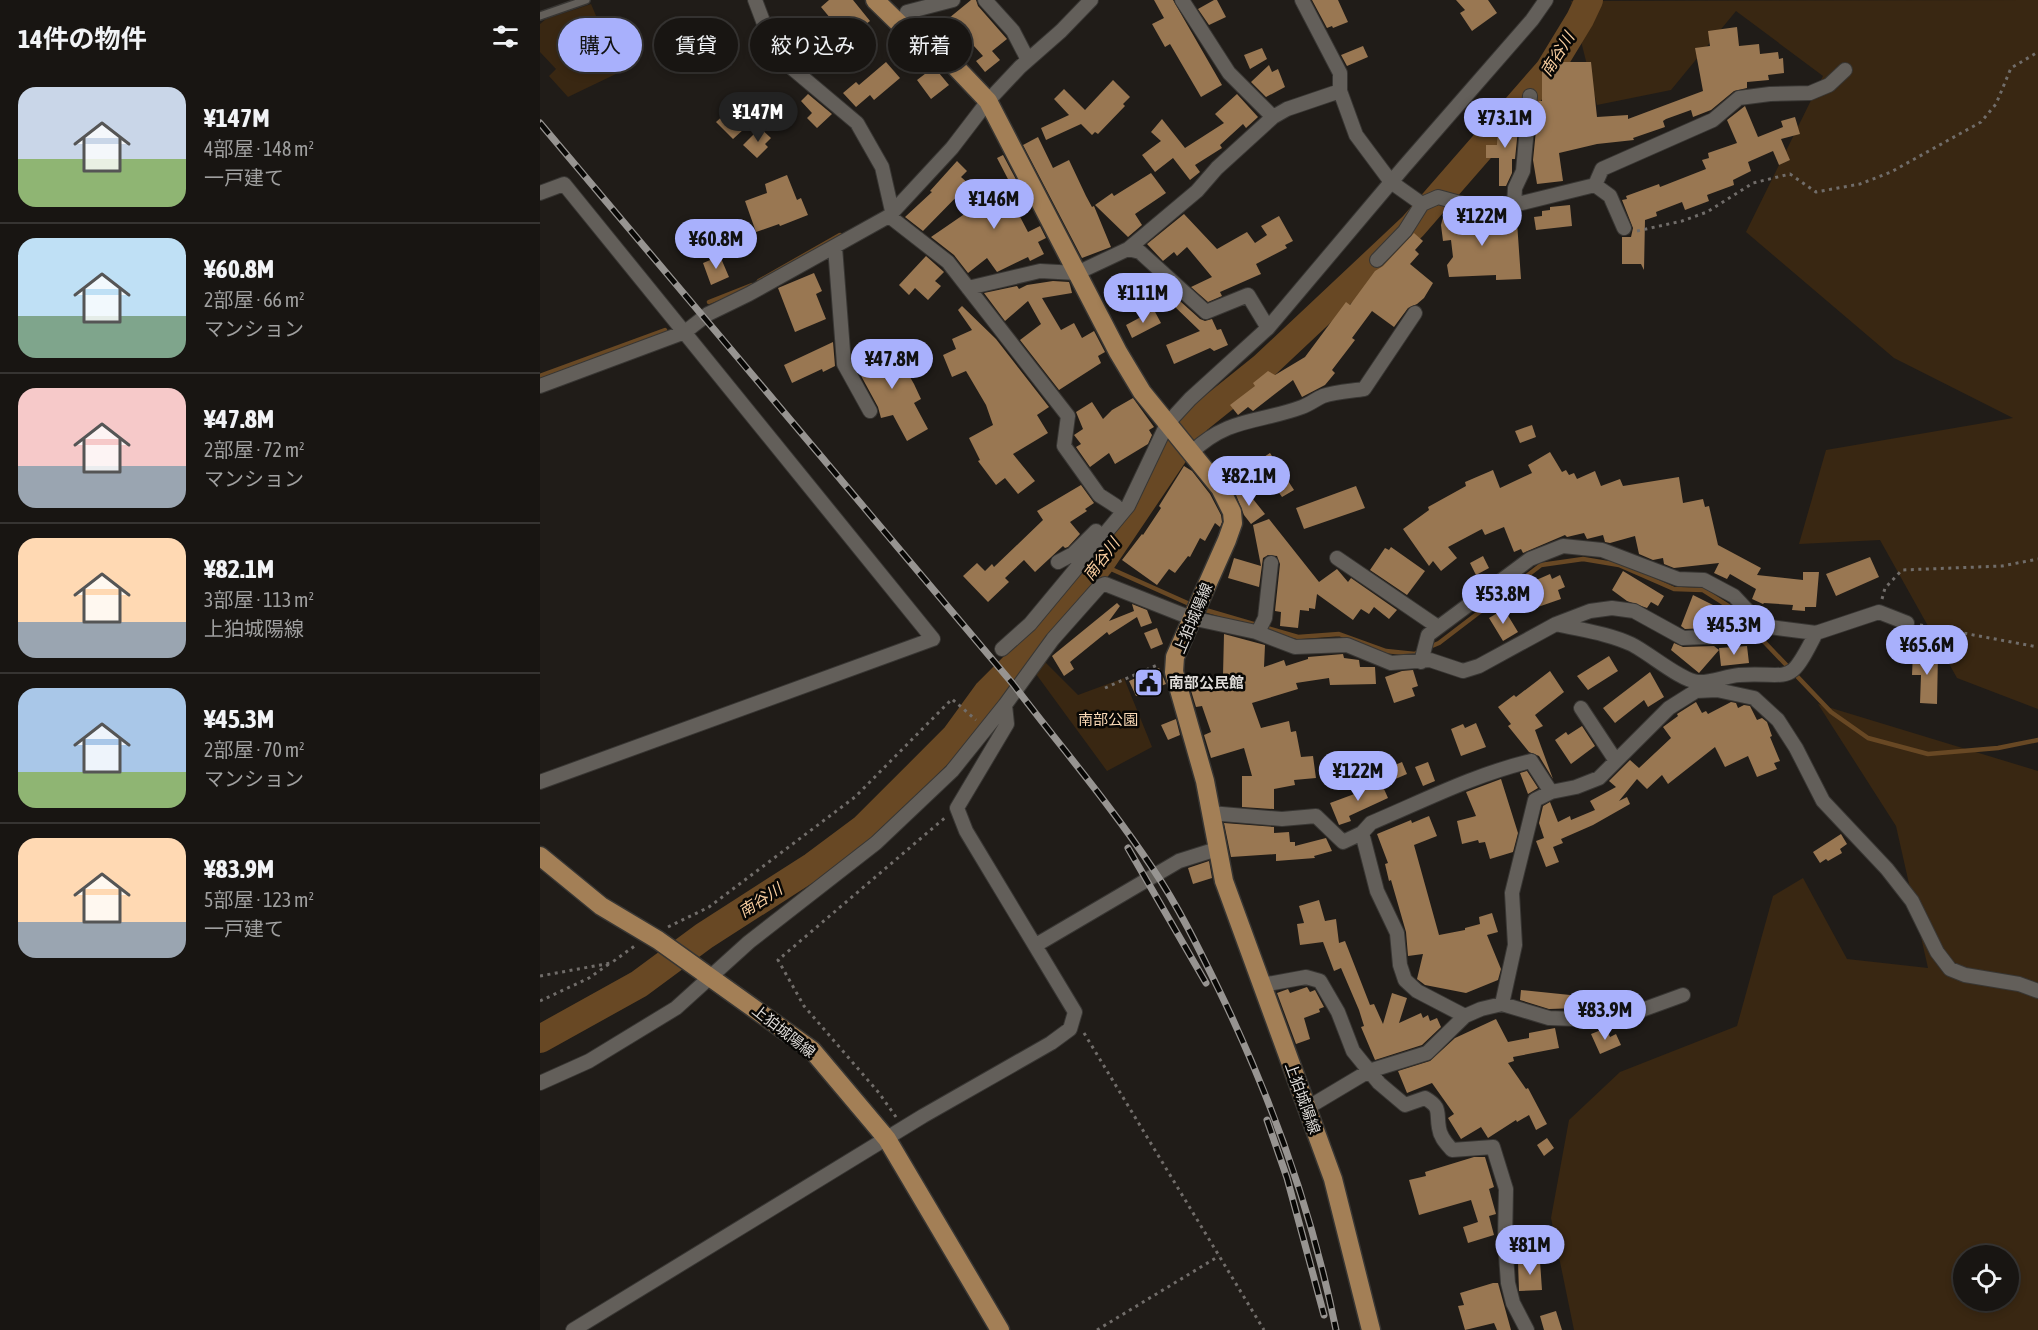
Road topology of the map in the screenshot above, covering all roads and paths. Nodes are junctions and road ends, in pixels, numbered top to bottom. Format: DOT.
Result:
graph roads {
  1 [pos="586,0"];
  2 [pos="755,0"];
  3 [pos="875,0"];
  4 [pos="953,0"];
  5 [pos="985,0"];
  6 [pos="1091,0"];
  7 [pos="1182,0"];
  8 [pos="1302,0"];
  9 [pos="1546,0"];
  10 [pos="540,16"];
  11 [pos="894,18"];
  12 [pos="908,18"];
  13 [pos="2038,52"];
  14 [pos="1028,60"];
  15 [pos="1845,70"];
  16 [pos="960,72"];
  17 [pos="1340,91"];
  18 [pos="1530,96"];
  19 [pos="988,101"];
  20 [pos="1273,117"];
  21 [pos="1391,182"];
  22 [pos="1595,184"];
  23 [pos="540,193"];
  24 [pos="1422,204"];
  25 [pos="1514,205"];
  26 [pos="890,214"];
  27 [pos="1624,228"];
  28 [pos="835,247"];
  29 [pos="1128,249"];
  30 [pos="1377,260"];
  31 [pos="1077,273"];
  32 [pos="968,288"];
  33 [pos="1415,313"];
  34 [pos="1268,328"];
  35 [pos="685,332"];
  36 [pos="540,386"];
  37 [pos="870,411"];
  38 [pos="1168,426"];
  39 [pos="1157,446"];
  40 [pos="1190,450"];
  41 [pos="1116,506"];
  42 [pos="1336,558"];
  43 [pos="2038,559"];
  44 [pos="1058,562"];
  45 [pos="1271,563"];
  46 [pos="1879,612"];
  47 [pos="1191,618"];
  48 [pos="1907,623"];
  49 [pos="1556,624"];
  50 [pos="1762,626"];
  51 [pos="1438,627"];
  52 [pos="1258,632"];
  53 [pos="1816,633"];
  54 [pos="2038,647"];
  55 [pos="1002,649"];
  56 [pos="1175,657"];
  57 [pos="1421,662"];
  58 [pos="1704,686"];
  59 [pos="1105,688"];
  60 [pos="1005,705"];
  61 [pos="1581,708"];
  62 [pos="987,729"];
  63 [pos="1616,760"];
  64 [pos="540,782"];
  65 [pos="1551,792"];
  66 [pos="957,808"];
  67 [pos="1210,813"];
  68 [pos="1362,833"];
  69 [pos="1217,849"];
  70 [pos="540,856"];
  71 [pos="654,937"];
  72 [pos="1036,945"];
  73 [pos="611,963"];
  74 [pos="705,972"];
  75 [pos="540,976"];
  76 [pos="1262,985"];
  77 [pos="2038,991"];
  78 [pos="1683,995"];
  79 [pos="540,1001"];
  80 [pos="1502,1004"];
  81 [pos="1465,1016"];
  82 [pos="1074,1017"];
  83 [pos="1370,1071"];
  84 [pos="540,1083"];
  85 [pos="1307,1108"];
  86 [pos="904,1128"];
  87 [pos="887,1139"];
  88 [pos="1219,1256"];
  89 [pos="573,1330"];
  90 [pos="1000,1330"];
  91 [pos="1097,1330"];
  92 [pos="1264,1330"];
  93 [pos="1371,1330"];
  94 [pos="1527,1330"];
  1 -- 10 [label="lane"];
  2 -- 26 [label="street"];
  3 -- 11 [label="main road, 上狛城陽線"];
  4 -- 12 [label="street"];
  5 -- 14 [label="street"];
  6 -- 14 [label="street"];
  7 -- 20 [label="street"];
  8 -- 17 [label="street"];
  9 -- 21 [label="street"];
  13 -- 27 [label="path"];
  14 -- 19 [label="street"];
  15 -- 22 [label="street"];
  16 -- 19 [label="main road, 上狛城陽線"];
  17 -- 20 [label="street"];
  17 -- 21 [label="street"];
  18 -- 25 [label="street"];
  19 -- 26 [label="street"];
  19 -- 31 [label="main road, 上狛城陽線"];
  20 -- 29 [label="street"];
  21 -- 24 [label="street"];
  21 -- 34 [label="street"];
  22 -- 25 [label="street"];
  22 -- 27 [label="street"];
  23 -- 35 [label="street"];
  24 -- 25 [label="street"];
  24 -- 30 [label="street"];
  26 -- 28 [label="street"];
  26 -- 32 [label="street"];
  28 -- 35 [label="street"];
  28 -- 37 [label="street"];
  29 -- 31 [label="street"];
  29 -- 34 [label="street"];
  31 -- 32 [label="street"];
  31 -- 38 [label="main road, 上狛城陽線"];
  32 -- 41 [label="street"];
  33 -- 40 [label="street"];
  34 -- 38 [label="street"];
  35 -- 36 [label="street"];
  35 -- 64 [label="street"];
  38 -- 39 [label="street"];
  38 -- 40 [label="main road, 上狛城陽線"];
  39 -- 41 [label="street"];
  39 -- 55 [label="street"];
  40 -- 47 [label="main road, 上狛城陽線"];
  41 -- 44 [label="street"];
  42 -- 51 [label="street"];
  43 -- 46 [label="path"];
  45 -- 52 [label="street"];
  46 -- 48 [label="street"];
  46 -- 53 [label="street"];
  47 -- 52 [label="street"];
  47 -- 56 [label="main road, 上狛城陽線"];
  47 -- 60 [label="street"];
  48 -- 54 [label="path"];
  49 -- 50 [label="street"];
  49 -- 57 [label="street"];
  49 -- 58 [label="street"];
  50 -- 51 [label="street"];
  50 -- 53 [label="street"];
  51 -- 57 [label="street"];
  52 -- 57 [label="street"];
  53 -- 58 [label="street"];
  56 -- 59 [label="path"];
  56 -- 67 [label="main road, 上狛城陽線"];
  58 -- 63 [label="street"];
  58 -- 77 [label="street"];
  60 -- 62 [label="street"];
  60 -- 66 [label="street"];
  61 -- 63 [label="street"];
  62 -- 71 [label="path"];
  62 -- 74 [label="street"];
  63 -- 65 [label="street"];
  65 -- 68 [label="street"];
  65 -- 80 [label="street"];
  66 -- 72 [label="street"];
  66 -- 86 [label="path"];
  67 -- 68 [label="street"];
  67 -- 69 [label="main road, 上狛城陽線"];
  68 -- 81 [label="street"];
  69 -- 72 [label="street"];
  69 -- 76 [label="main road, 上狛城陽線"];
  70 -- 71 [label="main road, 上狛城陽線"];
  71 -- 73 [label="path"];
  71 -- 74 [label="main road, 上狛城陽線"];
  72 -- 82 [label="street"];
  73 -- 75 [label="path"];
  73 -- 79 [label="path"];
  74 -- 84 [label="street"];
  74 -- 87 [label="main road, 上狛城陽線"];
  76 -- 83 [label="street"];
  76 -- 85 [label="main road, 上狛城陽線"];
  78 -- 80 [label="street"];
  80 -- 81 [label="street"];
  81 -- 83 [label="street"];
  82 -- 86 [label="street"];
  82 -- 88 [label="path"];
  83 -- 85 [label="street"];
  83 -- 94 [label="street"];
  85 -- 93 [label="main road, 上狛城陽線"];
  86 -- 87 [label="street"];
  87 -- 89 [label="street"];
  87 -- 90 [label="main road, 上狛城陽線"];
  88 -- 91 [label="path"];
  88 -- 92 [label="path"];
}
